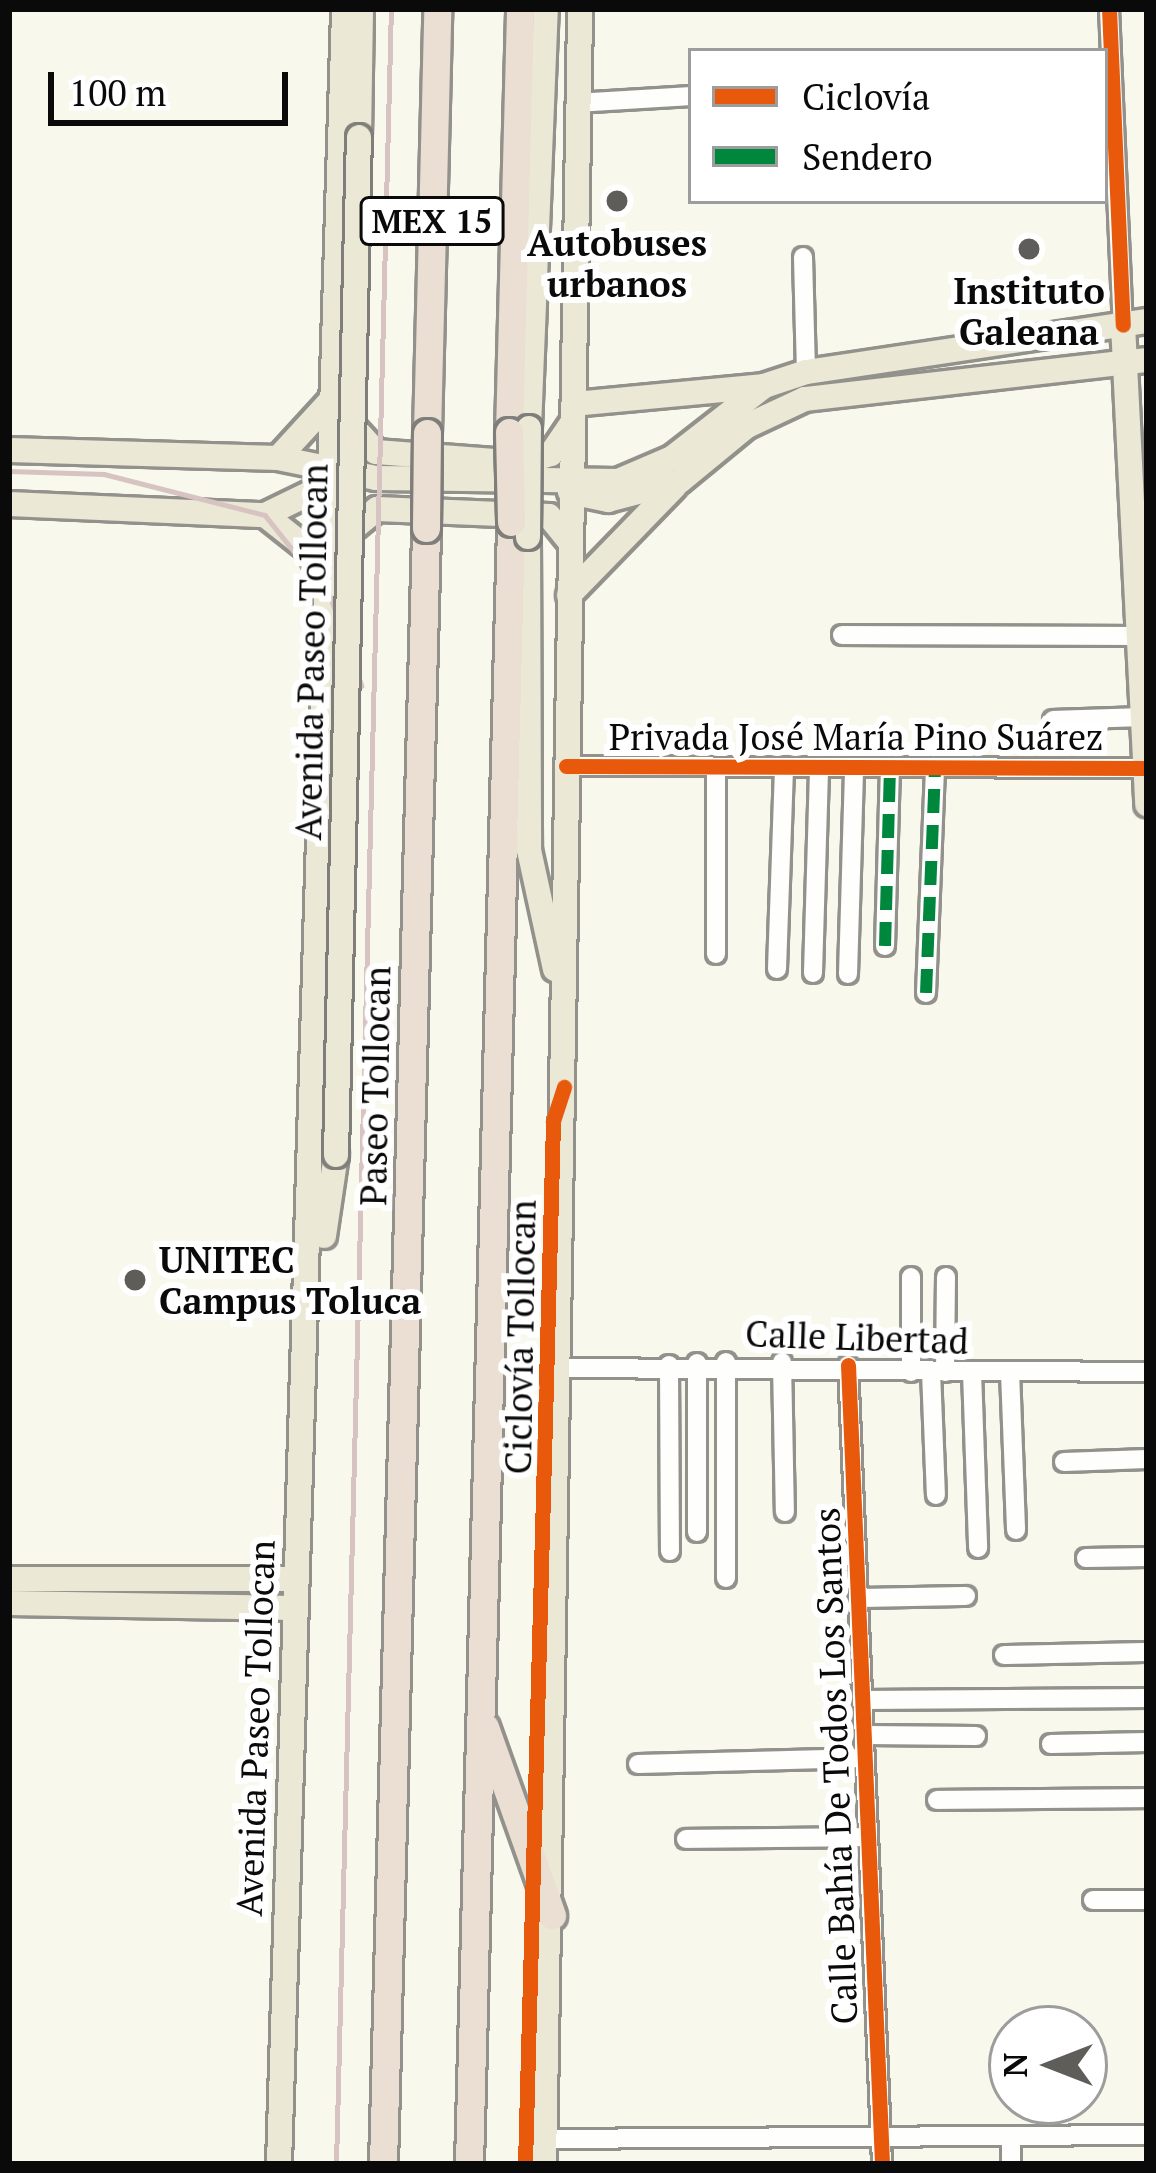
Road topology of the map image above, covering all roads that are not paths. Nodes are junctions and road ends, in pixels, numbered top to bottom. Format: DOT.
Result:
graph roads {
  1 [pos="344,9"];
  2 [pos="361,9"];
  3 [pos="437,9"];
  4 [pos="520,9"];
  5 [pos="546,9"];
  6 [pos="580,9"];
  7 [pos="1109,9"];
  8 [pos="688,96"];
  9 [pos="576,103"];
  10 [pos="803,256"];
  11 [pos="1135,323"];
  12 [pos="1136,362"];
  13 [pos="806,372"];
  14 [pos="764,386"];
  15 [pos="334,397"];
  16 [pos="574,410"];
  17 [pos="519,430"];
  18 [pos="9,450"];
  19 [pos="278,458"];
  20 [pos="333,479"];
  21 [pos="680,481"];
  22 [pos="570,487"];
  23 [pos="9,504"];
  24 [pos="265,515"];
  25 [pos="519,529"];
  26 [pos="1138,538"];
  27 [pos="572,545"];
  28 [pos="332,555"];
  29 [pos="569,595"];
  30 [pos="331,598"];
  31 [pos="842,634"];
  32 [pos="1138,636"];
  33 [pos="1142,717"];
  34 [pos="1053,720"];
  35 [pos="566,766"];
  36 [pos="716,768"];
  37 [pos="1146,768"];
  38 [pos="784,770"];
  39 [pos="819,771"];
  40 [pos="854,772"];
  41 [pos="890,772"];
  42 [pos="934,773"];
  43 [pos="1147,804"];
  44 [pos="885,946"];
  45 [pos="716,954"];
  46 [pos="777,969"];
  47 [pos="813,973"];
  48 [pos="848,974"];
  49 [pos="926,993"];
  50 [pos="565,1007"];
  51 [pos="911,1277"];
  52 [pos="946,1277"];
  53 [pos="308,1294"];
  54 [pos="782,1362"];
  55 [pos="697,1363"];
  56 [pos="726,1363"];
  57 [pos="669,1365"];
  58 [pos="848,1365"];
  59 [pos="564,1368"];
  60 [pos="929,1372"];
  61 [pos="972,1372"];
  62 [pos="1010,1372"];
  63 [pos="1147,1372"];
  64 [pos="1147,1460"];
  65 [pos="1064,1462"];
  66 [pos="936,1495"];
  67 [pos="785,1512"];
  68 [pos="1016,1530"];
  69 [pos="697,1532"];
  70 [pos="977,1548"];
  71 [pos="670,1551"];
  72 [pos="1147,1557"];
  73 [pos="1086,1558"];
  74 [pos="726,1578"];
  75 [pos="295,1579"];
  76 [pos="9,1580"];
  77 [pos="966,1596"];
  78 [pos="857,1598"];
  79 [pos="9,1604"];
  80 [pos="294,1608"];
  81 [pos="1147,1652"];
  82 [pos="1004,1655"];
  83 [pos="1147,1698"];
  84 [pos="863,1700"];
  85 [pos="480,1714"];
  86 [pos="865,1735"];
  87 [pos="976,1736"];
  88 [pos="1147,1742"];
  89 [pos="1052,1744"];
  90 [pos="864,1758"];
  91 [pos="638,1764"];
  92 [pos="1147,1798"];
  93 [pos="937,1800"];
  94 [pos="868,1838"];
  95 [pos="686,1840"];
  96 [pos="1093,1900"];
  97 [pos="1147,1900"];
  98 [pos="552,1915"];
  99 [pos="1147,2135"];
  100 [pos="1011,2136"];
  101 [pos="880,2137"];
  102 [pos="544,2152"];
  103 [pos="278,2164"];
  104 [pos="383,2164"];
  105 [pos="469,2164"];
  106 [pos="882,2164"];
  107 [pos="1011,2164"];
  1 -- 15 [label="main road, Avenida Paseo Tollocan"];
  2 -- 53 [label="main road, Avenida Paseo Tollocan, bridge"];
  3 -- 104 [label="highway, Paseo Tollocan / MEX 15, bridge"];
  4 -- 17 [label="highway, MEX 15"];
  5 -- 17 [label="main road"];
  6 -- 9 [label="main road"];
  7 -- 11 [label="street"];
  8 -- 9 [label="street"];
  9 -- 16 [label="main road"];
  10 -- 13 [label="street"];
  11 -- 12 [label="main road"];
  11 -- 13 [label="main road"];
  12 -- 21 [label="main road"];
  12 -- 26 [label="main road"];
  13 -- 14 [label="main road"];
  14 -- 16 [label="main road"];
  14 -- 22 [label="main road"];
  15 -- 16 [label="main road"];
  15 -- 19 [label="main road"];
  15 -- 20 [label="main road, Avenida Paseo Tollocan"];
  16 -- 22 [label="main road"];
  17 -- 25 [label="highway, MEX 15, bridge"];
  18 -- 19 [label="main road"];
  19 -- 20 [label="main road"];
  20 -- 22 [label="main road"];
  20 -- 24 [label="main road"];
  20 -- 28 [label="main road, Avenida Paseo Tollocan"];
  21 -- 22 [label="main road"];
  21 -- 29 [label="main road"];
  22 -- 27 [label="main road"];
  23 -- 24 [label="main road"];
  24 -- 30 [label="main road"];
  25 -- 50 [label="main road"];
  25 -- 85 [label="highway, MEX 15"];
  26 -- 32 [label="main road"];
  27 -- 28 [label="main road"];
  27 -- 29 [label="main road"];
  28 -- 30 [label="main road, Avenida Paseo Tollocan"];
  29 -- 35 [label="main road"];
  30 -- 53 [label="main road, Avenida Paseo Tollocan"];
  31 -- 32 [label="street"];
  32 -- 33 [label="main road"];
  33 -- 34 [label="street"];
  33 -- 37 [label="main road"];
  35 -- 36 [label="street, Privada José María Pino Suárez"];
  35 -- 50 [label="main road"];
  36 -- 38 [label="street, Privada José María Pino Suárez"];
  36 -- 45 [label="street"];
  37 -- 42 [label="street, Privada José María Pino Suárez"];
  37 -- 43 [label="main road"];
  38 -- 39 [label="street, Privada José María Pino Suárez"];
  38 -- 46 [label="street"];
  39 -- 40 [label="street, Privada José María Pino Suárez"];
  39 -- 47 [label="street"];
  40 -- 41 [label="street, Privada José María Pino Suárez"];
  40 -- 48 [label="street"];
  41 -- 42 [label="street, Privada José María Pino Suárez"];
  41 -- 44 [label="street"];
  42 -- 49 [label="street"];
  50 -- 59 [label="main road"];
  51 -- 60 [label="street"];
  52 -- 60 [label="street"];
  53 -- 75 [label="main road, Avenida Paseo Tollocan"];
  54 -- 56 [label="street, Calle Libertad"];
  54 -- 58 [label="street, Calle Libertad"];
  54 -- 67 [label="street"];
  55 -- 56 [label="street, Calle Libertad"];
  55 -- 57 [label="street, Calle Libertad"];
  55 -- 69 [label="street"];
  56 -- 74 [label="street"];
  57 -- 59 [label="street, Calle Libertad"];
  57 -- 71 [label="street"];
  58 -- 60 [label="street, Calle Libertad"];
  58 -- 78 [label="street, Calle Bahía De Todos Los Santos"];
  59 -- 98 [label="main road"];
  60 -- 61 [label="street, Calle Libertad"];
  60 -- 66 [label="street"];
  61 -- 62 [label="street, Calle Libertad"];
  61 -- 70 [label="street"];
  62 -- 63 [label="street, Calle Libertad"];
  62 -- 68 [label="street"];
  64 -- 65 [label="street"];
  72 -- 73 [label="street"];
  75 -- 76 [label="main road"];
  75 -- 80 [label="main road, Avenida Paseo Tollocan"];
  77 -- 78 [label="street"];
  78 -- 84 [label="street, Calle Bahía De Todos Los Santos"];
  79 -- 80 [label="main road"];
  80 -- 103 [label="main road, Avenida Paseo Tollocan"];
  81 -- 82 [label="street"];
  83 -- 84 [label="street"];
  84 -- 86 [label="street, Calle Bahía De Todos Los Santos"];
  85 -- 98 [label="highway"];
  85 -- 105 [label="highway, MEX 15"];
  86 -- 87 [label="street"];
  86 -- 90 [label="street, Calle Bahía De Todos Los Santos"];
  88 -- 89 [label="street"];
  90 -- 91 [label="street"];
  90 -- 94 [label="street, Calle Bahía De Todos Los Santos"];
  92 -- 93 [label="street"];
  94 -- 95 [label="street"];
  94 -- 101 [label="street, Calle Bahía De Todos Los Santos"];
  96 -- 97 [label="street"];
  98 -- 102 [label="main road"];
  99 -- 100 [label="street"];
  100 -- 101 [label="street"];
  100 -- 107 [label="street"];
  101 -- 102 [label="street"];
  101 -- 106 [label="street, Calle Bahía De Todos Los Santos"];
}
